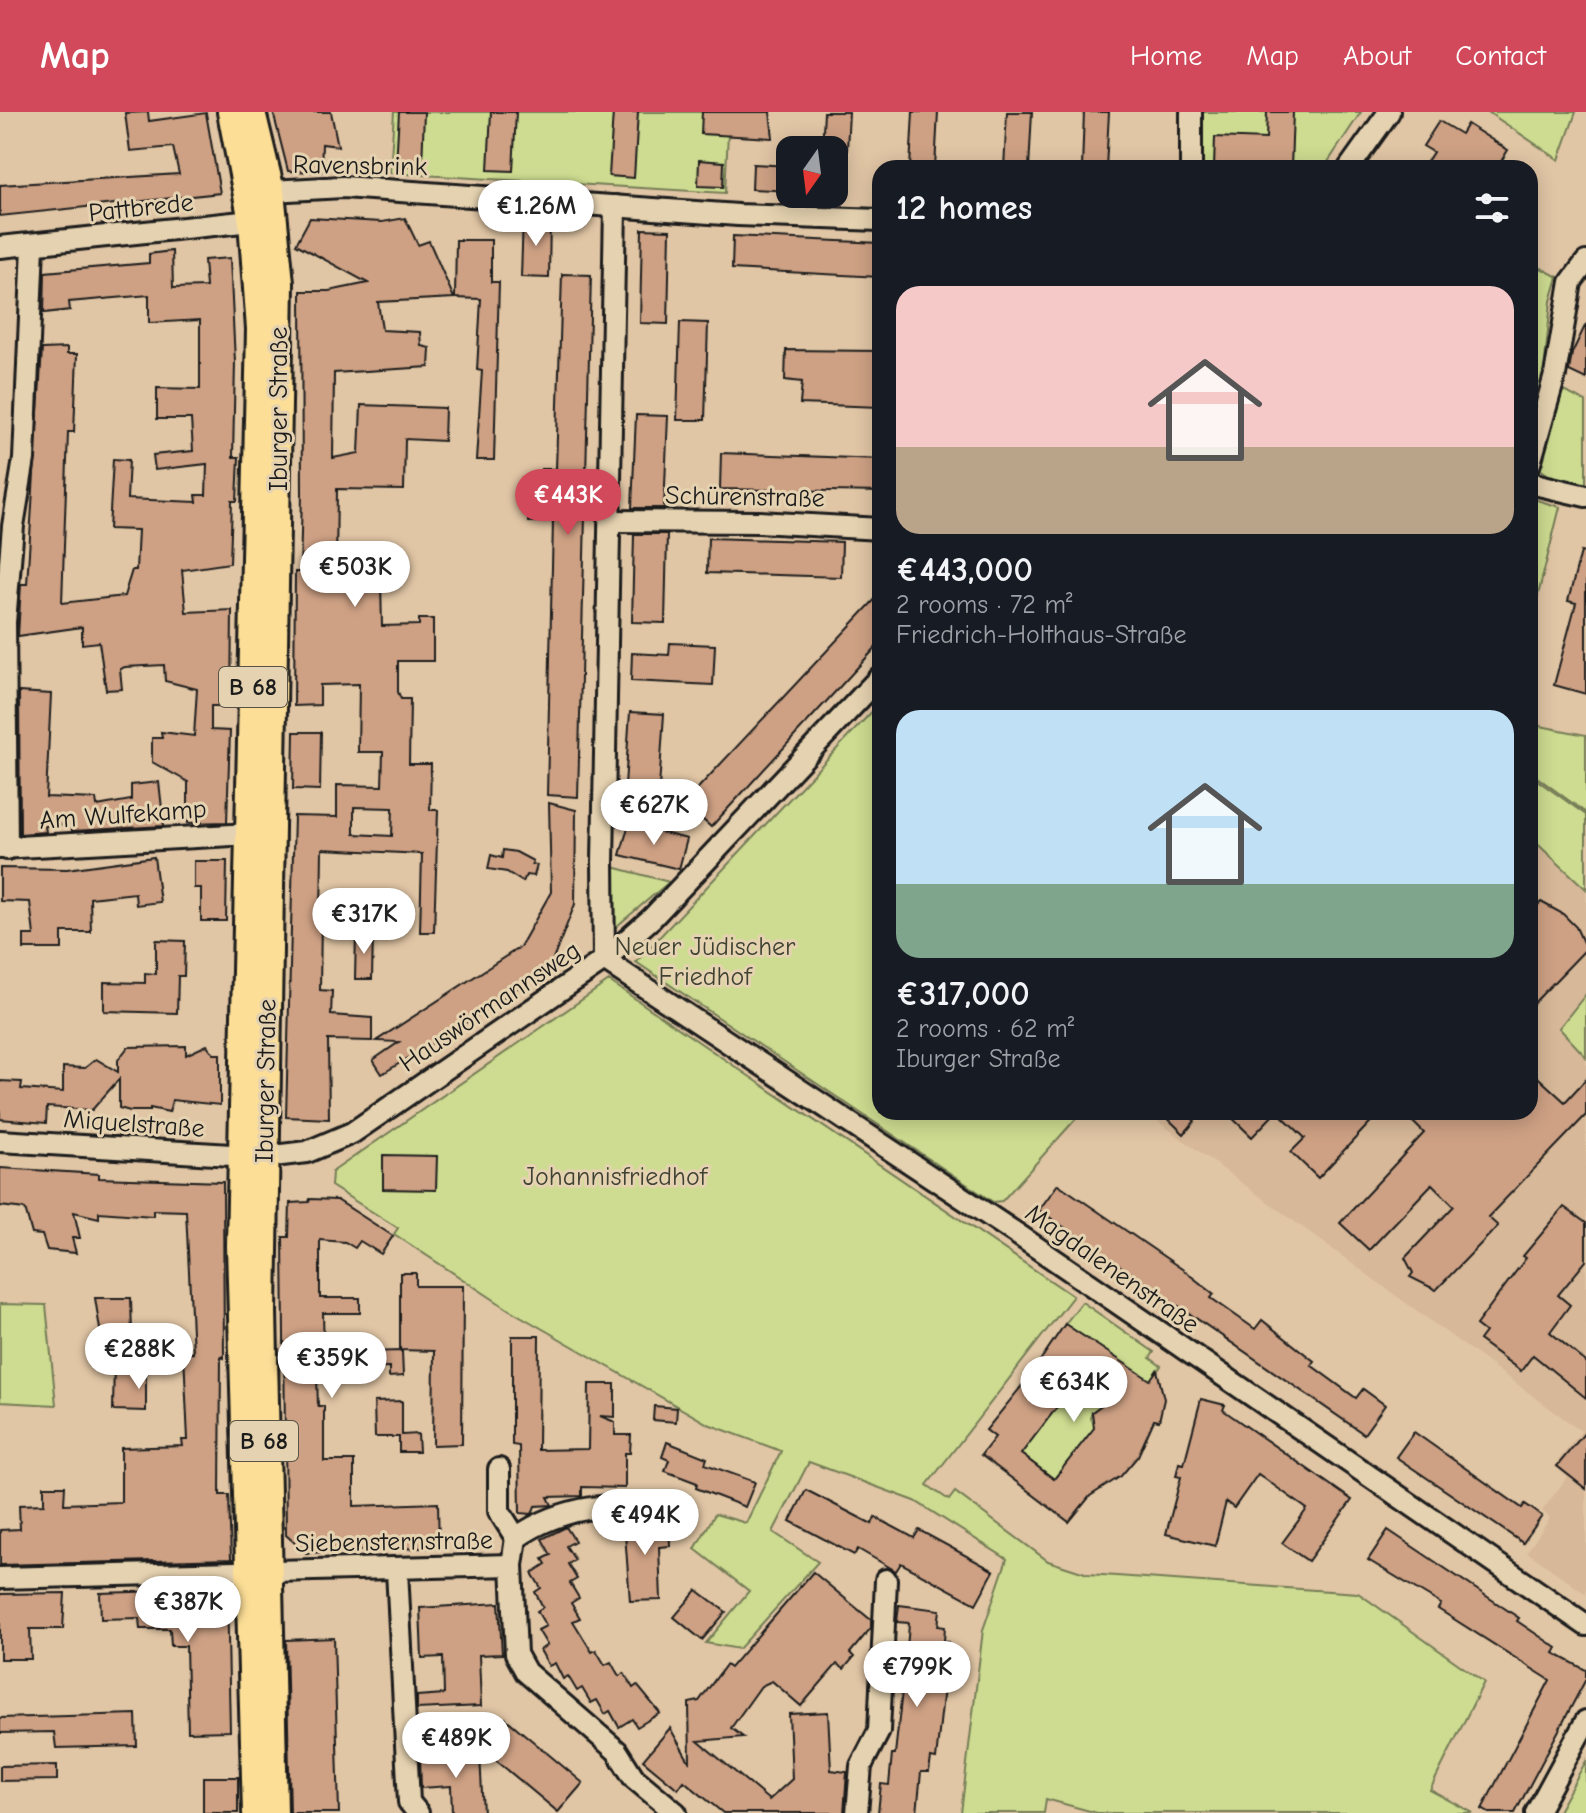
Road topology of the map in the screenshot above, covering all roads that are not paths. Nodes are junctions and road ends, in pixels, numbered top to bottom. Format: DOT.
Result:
graph roads {
  1 [pos="231,112"];
  2 [pos="252,112"];
  3 [pos="1191,112"];
  4 [pos="1389,112"];
  5 [pos="1191,160"];
  6 [pos="1355,160"];
  7 [pos="271,191"];
  8 [pos="615,206"];
  9 [pos="872,220"];
  10 [pos="252,221"];
  11 [pos="33,246"];
  12 [pos="0,247"];
  13 [pos="1586,262"];
  14 [pos="1538,435"];
  15 [pos="1538,485"];
  16 [pos="1586,496"];
  17 [pos="610,521"];
  18 [pos="872,529"];
  19 [pos="872,685"];
  20 [pos="250,834"];
  21 [pos="4,848"];
  22 [pos="604,960"];
  23 [pos="0,1141"];
  24 [pos="253,1156"];
  25 [pos="499,1469"];
  26 [pos="678,1506"];
  27 [pos="516,1538"];
  28 [pos="512,1565"];
  29 [pos="397,1570"];
  30 [pos="258,1571"];
  31 [pos="0,1578"];
  32 [pos="886,1580"];
  33 [pos="1586,1625"];
  34 [pos="1586,1721"];
  35 [pos="256,1813"];
  36 [pos="274,1813"];
  37 [pos="418,1813"];
  38 [pos="676,1813"];
  39 [pos="857,1813"];
  40 [pos="1536,1813"];
  1 -- 10 [label="main road, Iburger Straße / B 68"];
  2 -- 7 [label="main road, Iburger Straße / B 68"];
  3 -- 5 [label="street"];
  4 -- 6 [label="street"];
  7 -- 8 [label="street, Ravensbrink"];
  7 -- 10 [label="street"];
  7 -- 24 [label="main road, Iburger Straße / B 68"];
  8 -- 9 [label="street, Ravensbrink"];
  8 -- 17 [label="street"];
  10 -- 11 [label="street, Pattbrede"];
  10 -- 20 [label="main road, Iburger Straße / B 68"];
  11 -- 12 [label="street, Pattbrede"];
  11 -- 21 [label="street"];
  13 -- 14 [label="street"];
  15 -- 16 [label="street"];
  17 -- 18 [label="street, Schürenstraße"];
  17 -- 22 [label="street"];
  19 -- 22 [label="street, Hauswörmannsweg"];
  20 -- 21 [label="street, Am Wulfekamp"];
  20 -- 24 [label="main road, Iburger Straße / B 68"];
  22 -- 24 [label="street, Hauswörmannsweg"];
  22 -- 33 [label="street, Magdalenenstraße"];
  23 -- 24 [label="street, Miquelstraße"];
  24 -- 30 [label="main road, Iburger Straße / B 68"];
  25 -- 27 [label="street"];
  26 -- 27 [label="street"];
  27 -- 28 [label="street"];
  28 -- 29 [label="street, Siebensternstraße"];
  28 -- 38 [label="street, Siebensternstraße"];
  29 -- 30 [label="street, Siebensternstraße"];
  29 -- 37 [label="street"];
  30 -- 31 [label="street, Siebensternstraße"];
  30 -- 35 [label="main road, Iburger Straße / B 68"];
  30 -- 36 [label="main road, Iburger Straße / B 68"];
  32 -- 39 [label="street"];
  34 -- 40 [label="street"];
}
